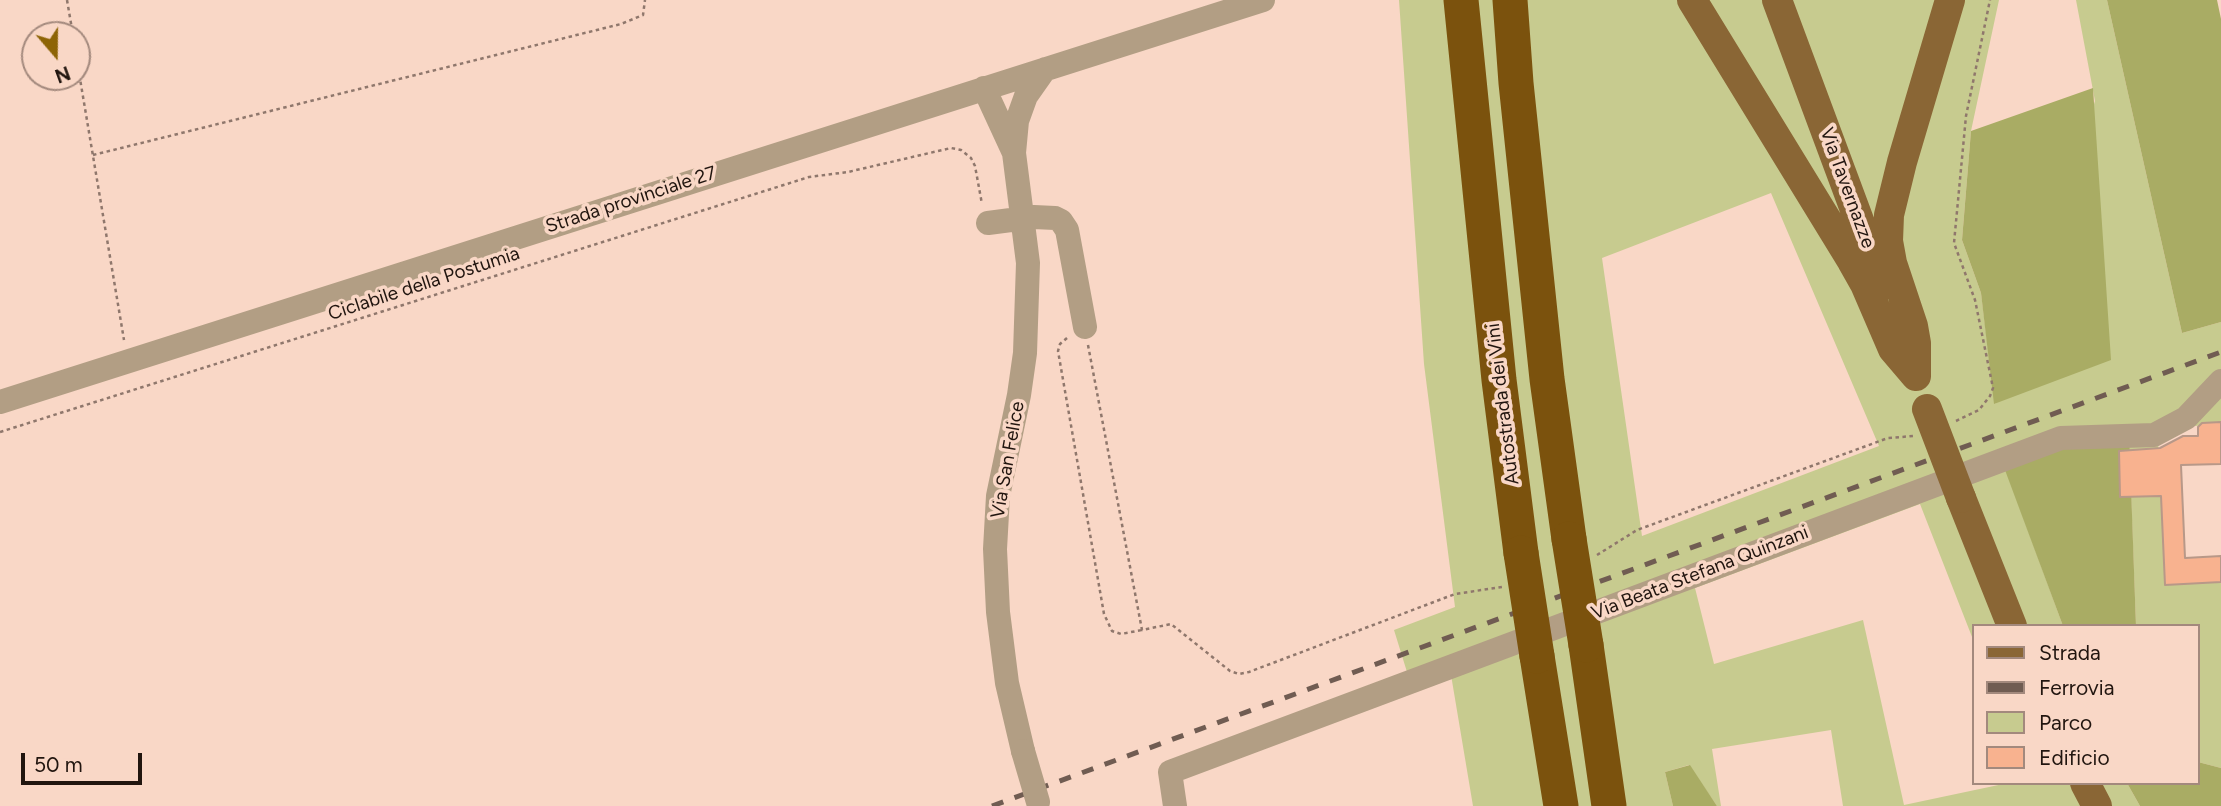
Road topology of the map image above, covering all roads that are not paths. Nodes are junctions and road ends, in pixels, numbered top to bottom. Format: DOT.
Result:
graph roads {
  1 [pos="1263,0"];
  2 [pos="1461,0"];
  3 [pos="1510,0"];
  4 [pos="1692,0"];
  5 [pos="1777,0"];
  6 [pos="1950,0"];
  7 [pos="1045,69"];
  8 [pos="984,88"];
  9 [pos="1014,153"];
  10 [pos="986,216"];
  11 [pos="1023,219"];
  12 [pos="1085,327"];
  13 [pos="1916,376"];
  14 [pos="2221,381"];
  15 [pos="0,402"];
  16 [pos="2011,624"];
  17 [pos="2086,785"];
  18 [pos="1038,804"];
  19 [pos="1175,806"];
  20 [pos="1561,806"];
  21 [pos="1609,806"];
  22 [pos="2097,806"];
  1 -- 7 [label="street, Strada provinciale 27"];
  2 -- 20 [label="highway, Autostrada dei Vini, bridge"];
  3 -- 21 [label="highway, bridge"];
  4 -- 13 [label="main road"];
  5 -- 13 [label="main road, Via Tavernazze"];
  6 -- 13 [label="main road"];
  7 -- 8 [label="street, Strada provinciale 27"];
  7 -- 9 [label="street"];
  8 -- 9 [label="street"];
  8 -- 15 [label="street, Strada provinciale 27"];
  9 -- 11 [label="street, Via San Felice"];
  10 -- 11 [label="street"];
  11 -- 12 [label="street"];
  11 -- 18 [label="street, Via San Felice, bridge"];
  13 -- 16 [label="main road, Via Tavernazze, bridge"];
  14 -- 19 [label="street, Via Beata Stefana Quinzani"];
  17 -- 22 [label="main road"];
}
